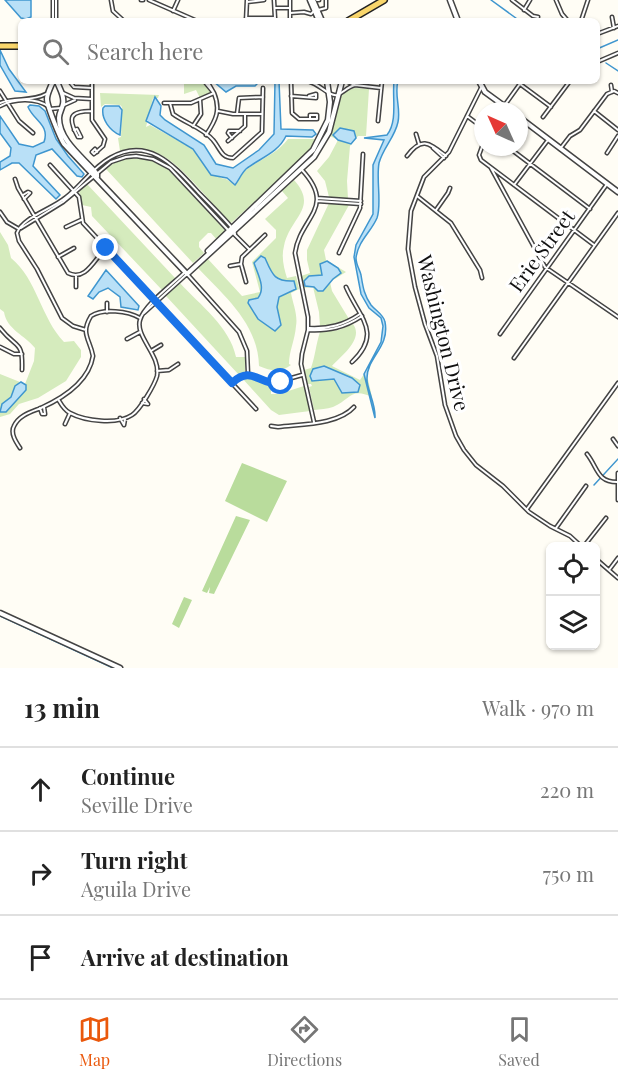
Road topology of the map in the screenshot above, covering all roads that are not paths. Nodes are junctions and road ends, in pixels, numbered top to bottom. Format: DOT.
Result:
graph roads {
  1 [pos="55,0"];
  2 [pos="111,0"];
  3 [pos="149,0"];
  4 [pos="178,0"];
  5 [pos="264,0"];
  6 [pos="274,0"];
  7 [pos="290,0"];
  8 [pos="315,0"];
  9 [pos="326,0"];
  10 [pos="377,0"];
  11 [pos="384,0"];
  12 [pos="452,0"];
  13 [pos="512,0"];
  14 [pos="530,0"];
  15 [pos="556,0"];
  16 [pos="588,0"];
  17 [pos="247,1"];
  18 [pos="275,8"];
  19 [pos="290,8"];
  20 [pos="524,10"];
  21 [pos="173,11"];
  22 [pos="316,11"];
  23 [pos="290,13"];
  24 [pos="538,17"];
  25 [pos="612,17"];
  26 [pos="55,18"];
  27 [pos="121,18"];
  28 [pos="188,18"];
  29 [pos="246,18"];
  30 [pos="275,18"];
  31 [pos="290,18"];
  32 [pos="320,18"];
  33 [pos="347,18"];
  34 [pos="353,18"];
  35 [pos="457,18"];
  36 [pos="565,18"];
  37 [pos="582,18"];
  38 [pos="616,27"];
  39 [pos="600,33"];
  40 [pos="0,44"];
  41 [pos="18,45"];
  42 [pos="618,54"];
  43 [pos="600,61"];
  44 [pos="53,84"];
  45 [pos="57,84"];
  46 [pos="72,84"];
  47 [pos="92,84"];
  48 [pos="208,84"];
  49 [pos="291,84"];
  50 [pos="315,84"];
  51 [pos="327,84"];
  52 [pos="343,84"];
  53 [pos="351,84"];
  54 [pos="382,84"];
  55 [pos="480,84"];
  56 [pos="520,84"];
  57 [pos="523,84"];
  58 [pos="568,84"];
  59 [pos="611,85"];
  60 [pos="355,86"];
  61 [pos="92,88"];
  62 [pos="263,88"];
  63 [pos="381,88"];
  64 [pos="481,88"];
  65 [pos="0,91"];
  66 [pos="49,91"];
  67 [pos="61,91"];
  68 [pos="612,92"];
  69 [pos="214,93"];
  70 [pos="328,93"];
  71 [pos="339,93"];
  72 [pos="618,93"];
  73 [pos="291,96"];
  74 [pos="309,96"];
  75 [pos="262,98"];
  76 [pos="77,99"];
  77 [pos="92,99"];
  78 [pos="200,99"];
  79 [pos="7,102"];
  80 [pos="499,102"];
  81 [pos="507,102"];
  82 [pos="164,103"];
  83 [pos="170,103"];
  84 [pos="0,105"];
  85 [pos="62,107"];
  86 [pos="551,107"];
  87 [pos="49,108"];
  88 [pos="92,111"];
  89 [pos="218,111"];
  90 [pos="594,111"];
  91 [pos="237,114"];
  92 [pos="245,114"];
  93 [pos="262,114"];
  94 [pos="467,116"];
  95 [pos="543,117"];
  96 [pos="310,119"];
  97 [pos="378,121"];
  98 [pos="474,121"];
  99 [pos="528,124"];
  100 [pos="193,126"];
  101 [pos="618,129"];
  102 [pos="74,130"];
  103 [pos="240,131"];
  104 [pos="33,133"];
  105 [pos="416,134"];
  106 [pos="206,135"];
  107 [pos="618,135"];
  108 [pos="232,138"];
  109 [pos="548,140"];
  110 [pos="228,141"];
  111 [pos="419,144"];
  112 [pos="560,149"];
  113 [pos="141,151"];
  114 [pos="97,152"];
  115 [pos="607,153"];
  116 [pos="363,154"];
  117 [pos="141,156"];
  118 [pos="407,156"];
  119 [pos="479,156"];
  120 [pos="520,156"];
  121 [pos="445,157"];
  122 [pos="530,163"];
  123 [pos="50,165"];
  124 [pos="299,168"];
  125 [pos="491,168"];
  126 [pos="94,174"];
  127 [pos="15,179"];
  128 [pos="607,184"];
  129 [pos="514,185"];
  130 [pos="450,188"];
  131 [pos="74,192"];
  132 [pos="618,192"];
  133 [pos="22,195"];
  134 [pos="417,196"];
  135 [pos="24,199"];
  136 [pos="317,200"];
  137 [pos="361,203"];
  138 [pos="590,208"];
  139 [pos="436,210"];
  140 [pos="0,212"];
  141 [pos="618,213"];
  142 [pos="35,218"];
  143 [pos="81,220"];
  144 [pos="66,226"];
  145 [pos="19,229"];
  146 [pos="574,230"];
  147 [pos="232,231"];
  148 [pos="265,235"];
  149 [pos="594,246"];
  150 [pos="75,248"];
  151 [pos="106,248"];
  152 [pos="249,249"];
  153 [pos="339,253"];
  154 [pos="58,257"];
  155 [pos="241,264"];
  156 [pos="230,266"];
  157 [pos="547,269"];
  158 [pos="186,273"];
  159 [pos="76,276"];
  160 [pos="482,278"];
  161 [pos="246,282"];
  162 [pos="568,283"];
  163 [pos="76,287"];
  164 [pos="346,287"];
  165 [pos="156,301"];
  166 [pos="107,303"];
  167 [pos="107,312"];
  168 [pos="361,315"];
  169 [pos="141,316"];
  170 [pos="618,317"];
  171 [pos="0,328"];
  172 [pos="308,329"];
  173 [pos="86,330"];
  174 [pos="141,332"];
  175 [pos="500,334"];
  176 [pos="127,339"];
  177 [pos="161,345"];
  178 [pos="0,347"];
  179 [pos="151,351"];
  180 [pos="23,354"];
  181 [pos="514,358"];
  182 [pos="352,362"];
  183 [pos="178,364"];
  184 [pos="22,370"];
  185 [pos="157,371"];
  186 [pos="248,374"];
  187 [pos="303,375"];
  188 [pos="232,383"];
  189 [pos="618,383"];
  190 [pos="58,399"];
  191 [pos="354,407"];
  192 [pos="256,409"];
  193 [pos="70,413"];
  194 [pos="120,418"];
  195 [pos="125,418"];
  196 [pos="314,422"];
  197 [pos="65,424"];
  198 [pos="271,426"];
  199 [pos="613,439"];
  200 [pos="618,446"];
  201 [pos="20,448"];
  202 [pos="587,454"];
  203 [pos="618,473"];
  204 [pos="617,482"];
  205 [pos="586,486"];
  206 [pos="618,500"];
  207 [pos="527,510"];
  208 [pos="606,518"];
  209 [pos="555,528"];
  210 [pos="578,542"];
  211 [pos="586,542"];
  212 [pos="618,558"];
  213 [pos="600,563"];
  214 [pos="608,570"];
  215 [pos="618,578"];
  216 [pos="0,613"];
  217 [pos="120,668"];
  1 -- 26 [label="street"];
  2 -- 27 [label="street"];
  3 -- 21 [label="street"];
  4 -- 21 [label="street"];
  5 -- 17 [label="street"];
  6 -- 18 [label="street"];
  7 -- 19 [label="street"];
  8 -- 22 [label="street"];
  9 -- 22 [label="street"];
  10 -- 33 [label="main road"];
  11 -- 34 [label="main road"];
  12 -- 35 [label="street"];
  13 -- 20 [label="street"];
  14 -- 20 [label="street"];
  15 -- 36 [label="street"];
  16 -- 37 [label="street"];
  17 -- 29 [label="street"];
  18 -- 19 [label="street"];
  18 -- 30 [label="street"];
  19 -- 23 [label="street"];
  20 -- 24 [label="street"];
  21 -- 28 [label="street"];
  22 -- 23 [label="street"];
  22 -- 32 [label="street"];
  23 -- 31 [label="street"];
  25 -- 38 [label="street"];
  38 -- 39 [label="street"];
  40 -- 41 [label="main road"];
  42 -- 43 [label="street"];
  44 -- 66 [label="street"];
  45 -- 67 [label="street"];
  46 -- 61 [label="street"];
  47 -- 61 [label="street"];
  48 -- 69 [label="street"];
  49 -- 73 [label="street"];
  50 -- 70 [label="street"];
  51 -- 70 [label="street"];
  52 -- 71 [label="street"];
  53 -- 60 [label="street"];
  54 -- 63 [label="street"];
  55 -- 64 [label="street"];
  56 -- 81 [label="street"];
  57 -- 86 [label="street"];
  58 -- 86 [label="street"];
  59 -- 68 [label="street"];
  60 -- 63 [label="street"];
  60 -- 71 [label="street"];
  61 -- 77 [label="street"];
  62 -- 75 [label="street"];
  63 -- 97 [label="street"];
  64 -- 80 [label="street"];
  64 -- 94 [label="street, Washington Drive"];
  65 -- 79 [label="street"];
  66 -- 67 [label="street"];
  66 -- 79 [label="street"];
  66 -- 87 [label="street"];
  67 -- 76 [label="street"];
  67 -- 85 [label="street"];
  68 -- 72 [label="street"];
  68 -- 90 [label="street"];
  69 -- 78 [label="street"];
  69 -- 89 [label="street"];
  70 -- 71 [label="street"];
  70 -- 124 [label="street"];
  71 -- 124 [label="street"];
  73 -- 74 [label="street"];
  73 -- 96 [label="street"];
  75 -- 91 [label="street"];
  75 -- 93 [label="street"];
  76 -- 77 [label="street"];
  76 -- 85 [label="street"];
  77 -- 88 [label="street"];
  78 -- 83 [label="street"];
  78 -- 100 [label="street"];
  79 -- 84 [label="street"];
  79 -- 87 [label="street"];
  79 -- 104 [label="street"];
  82 -- 83 [label="street"];
  83 -- 100 [label="street"];
  85 -- 87 [label="street"];
  85 -- 126 [label="street"];
  86 -- 95 [label="street"];
  87 -- 126 [label="street"];
  88 -- 102 [label="street"];
  88 -- 114 [label="street"];
  89 -- 91 [label="street"];
  89 -- 106 [label="street"];
  90 -- 101 [label="street"];
  90 -- 112 [label="street"];
  91 -- 92 [label="street"];
  92 -- 93 [label="street"];
  92 -- 103 [label="street"];
  93 -- 106 [label="street"];
  94 -- 98 [label="street"];
  94 -- 121 [label="street, Washington Drive"];
  99 -- 109 [label="street"];
  100 -- 106 [label="street"];
  103 -- 108 [label="street"];
  103 -- 108 [label="street"];
  105 -- 111 [label="street"];
  107 -- 115 [label="street"];
  108 -- 110 [label="street"];
  109 -- 112 [label="street"];
  109 -- 122 [label="street"];
  111 -- 118 [label="street"];
  111 -- 121 [label="street"];
  112 -- 128 [label="street"];
  113 -- 117 [label="street"];
  113 -- 126 [label="street"];
  113 -- 147 [label="street"];
  116 -- 137 [label="street"];
  117 -- 126 [label="street"];
  117 -- 147 [label="street"];
  119 -- 125 [label="street"];
  120 -- 122 [label="street"];
  121 -- 134 [label="street, Washington Drive"];
  122 -- 129 [label="street"];
  122 -- 138 [label="street"];
  123 -- 131 [label="street"];
  124 -- 136 [label="street"];
  124 -- 147 [label="street"];
  125 -- 129 [label="street"];
  125 -- 157 [label="street"];
  126 -- 131 [label="street"];
  126 -- 158 [label="street"];
  127 -- 133 [label="street"];
  128 -- 132 [label="street"];
  128 -- 138 [label="street, Erie Street"];
  129 -- 146 [label="street"];
  130 -- 139 [label="street"];
  131 -- 142 [label="street"];
  131 -- 143 [label="street"];
  133 -- 135 [label="street"];
  133 -- 135 [label="street"];
  134 -- 139 [label="street"];
  134 -- 207 [label="street, Washington Drive"];
  135 -- 142 [label="street"];
  136 -- 137 [label="street"];
  136 -- 172 [label="street"];
  137 -- 153 [label="street"];
  138 -- 146 [label="street, Erie Street"];
  139 -- 160 [label="street"];
  140 -- 145 [label="street"];
  141 -- 149 [label="street"];
  142 -- 145 [label="street"];
  142 -- 154 [label="street"];
  143 -- 144 [label="street"];
  143 -- 151 [label="street"];
  145 -- 173 [label="street"];
  146 -- 149 [label="street"];
  146 -- 157 [label="street, Erie Street"];
  147 -- 152 [label="street"];
  147 -- 158 [label="street"];
  148 -- 152 [label="street"];
  149 -- 162 [label="street"];
  150 -- 154 [label="street"];
  151 -- 159 [label="street"];
  151 -- 165 [label="street"];
  152 -- 155 [label="street"];
  154 -- 159 [label="street"];
  155 -- 156 [label="street"];
  155 -- 161 [label="street"];
  157 -- 162 [label="street"];
  157 -- 175 [label="street, Erie Street"];
  158 -- 165 [label="street"];
  158 -- 186 [label="street"];
  159 -- 163 [label="street"];
  162 -- 170 [label="street"];
  162 -- 181 [label="street"];
  164 -- 168 [label="street"];
  165 -- 169 [label="street"];
  165 -- 188 [label="street"];
  166 -- 167 [label="street"];
  167 -- 169 [label="street"];
  167 -- 173 [label="street"];
  168 -- 172 [label="street"];
  168 -- 182 [label="street"];
  169 -- 174 [label="street"];
  171 -- 180 [label="street"];
  172 -- 187 [label="street"];
  173 -- 190 [label="street"];
  174 -- 176 [label="street"];
  174 -- 179 [label="street"];
  177 -- 179 [label="street"];
  178 -- 180 [label="street"];
  179 -- 185 [label="street"];
  180 -- 184 [label="street"];
  183 -- 185 [label="street"];
  185 -- 195 [label="street"];
  186 -- 187 [label="street"];
  186 -- 188 [label="street"];
  187 -- 196 [label="street"];
  188 -- 192 [label="street"];
  189 -- 207 [label="street"];
  190 -- 193 [label="street"];
  190 -- 201 [label="street"];
  191 -- 196 [label="street"];
  193 -- 194 [label="street"];
  193 -- 197 [label="street"];
  194 -- 195 [label="street"];
  194 -- 195 [label="street"];
  196 -- 198 [label="street"];
  199 -- 200 [label="street"];
  202 -- 204 [label="street"];
  203 -- 204 [label="street"];
  204 -- 206 [label="street"];
  205 -- 209 [label="street"];
  207 -- 209 [label="street, Washington Drive"];
  208 -- 211 [label="street"];
  209 -- 210 [label="street, Washington Drive"];
  212 -- 214 [label="street"];
  213 -- 214 [label="street"];
  214 -- 215 [label="street"];
  216 -- 217 [label="street"];
}
